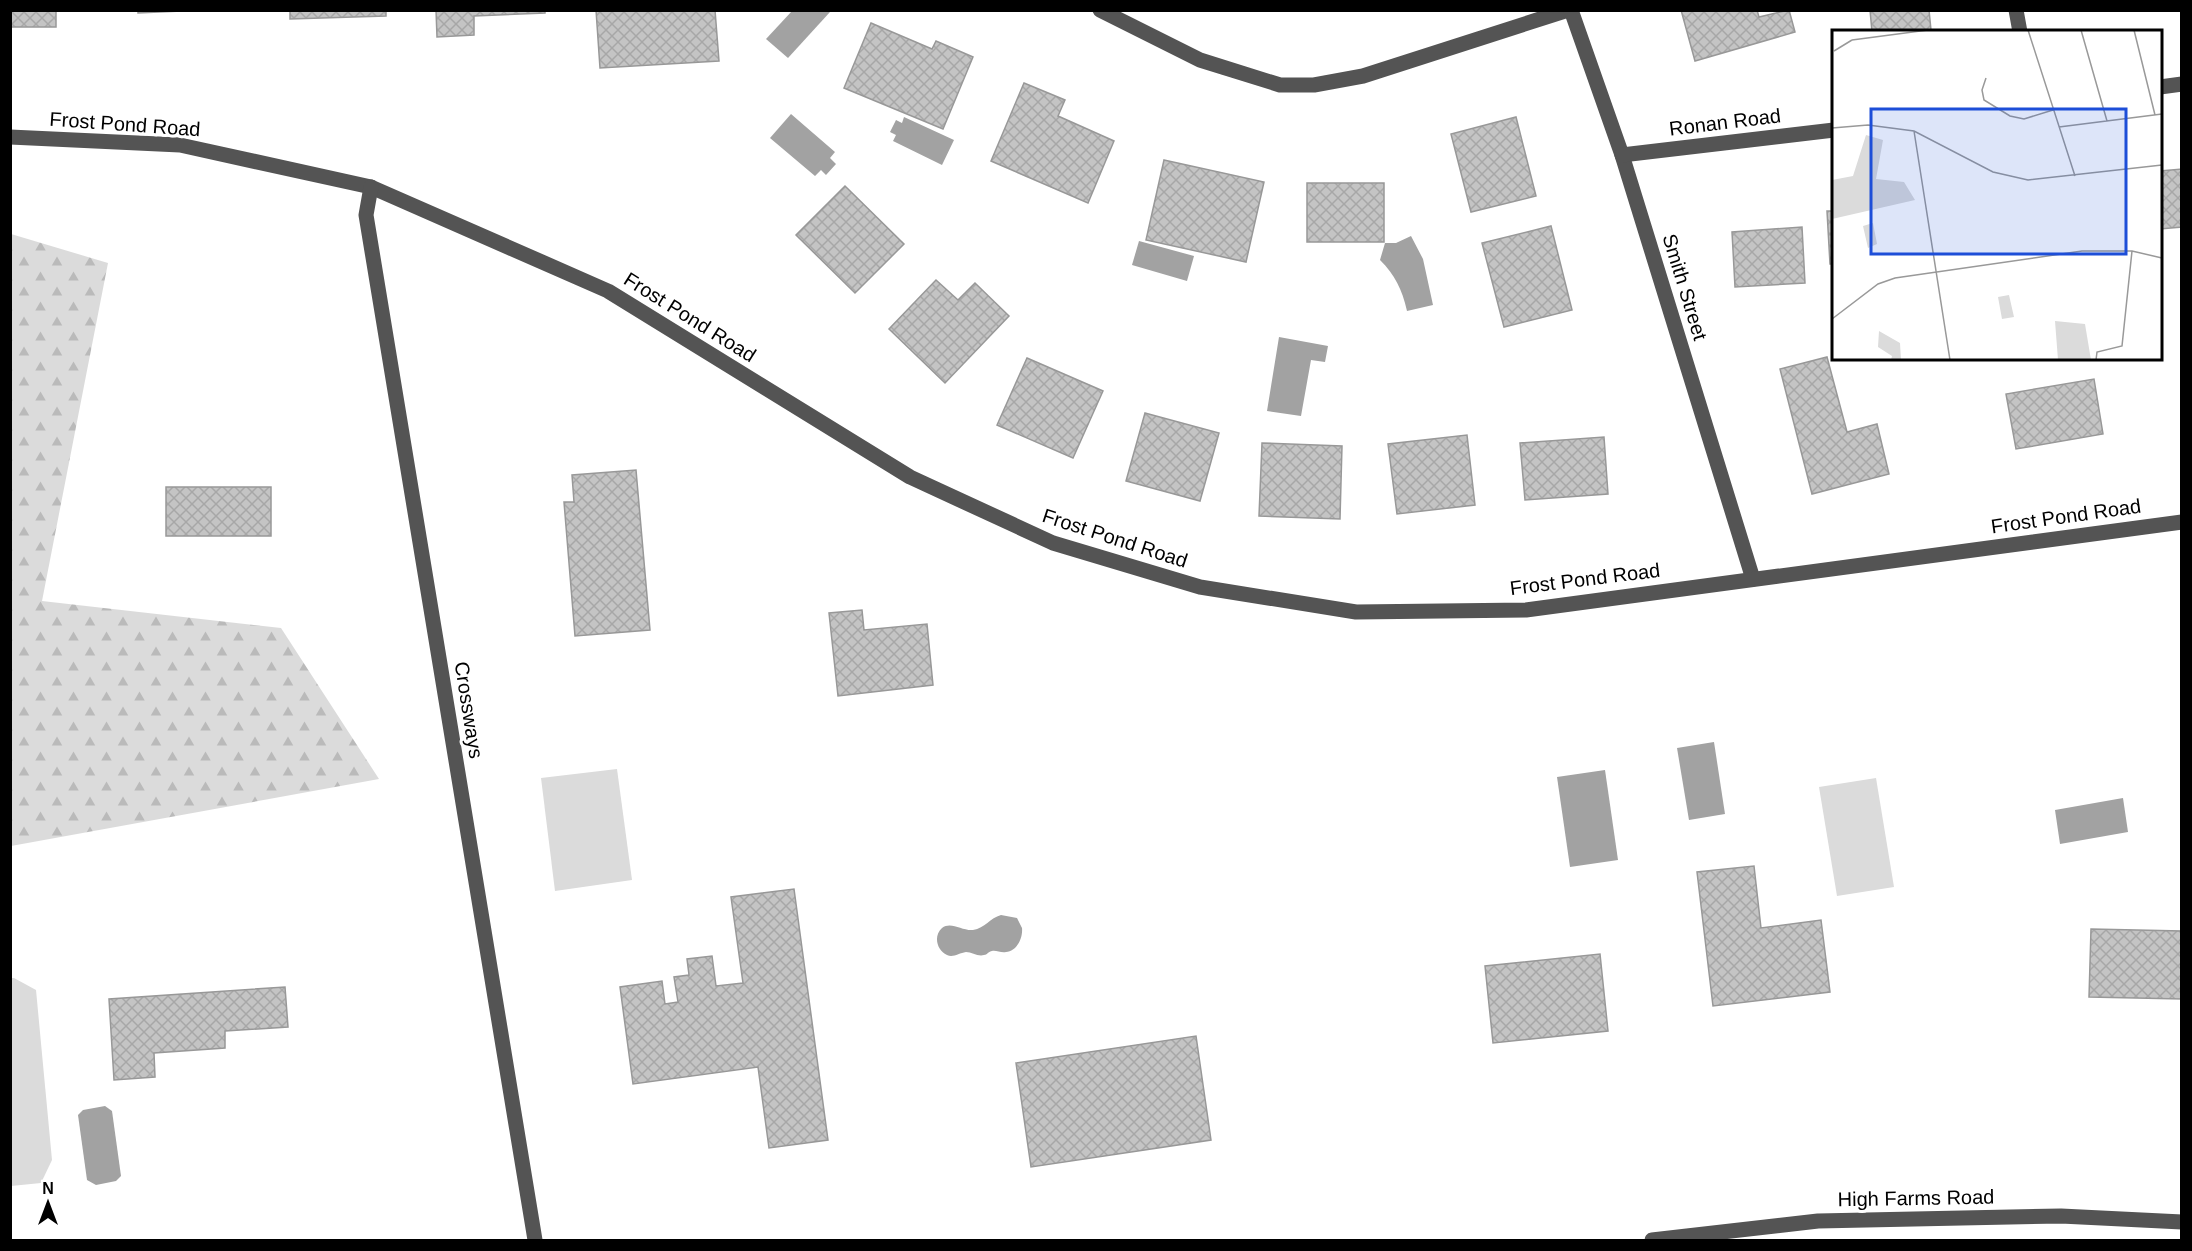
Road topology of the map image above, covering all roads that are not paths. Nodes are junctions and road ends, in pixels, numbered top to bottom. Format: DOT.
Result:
graph roads {
  1 [pos="1100,10"];
  2 [pos="1569,10"];
  3 [pos="2016,10"];
  4 [pos="2020,30"];
  5 [pos="2181,84"];
  6 [pos="2162,87"];
  7 [pos="1832,130"];
  8 [pos="10,137"];
  9 [pos="1622,155"];
  10 [pos="371,187"];
  11 [pos="2181,522"];
  12 [pos="1753,579"];
  13 [pos="2181,1222"];
  14 [pos="535,1240"];
  15 [pos="1653,1240"];
  1 -- 2 [label="street"];
  2 -- 9 [label="street, Smith Street"];
  3 -- 4 [label="street"];
  5 -- 6 [label="street"];
  7 -- 9 [label="street, Ronan Road"];
  8 -- 10 [label="street, Frost Pond Road"];
  9 -- 12 [label="street, Smith Street"];
  10 -- 12 [label="street, Frost Pond Road"];
  10 -- 14 [label="street, Crossways"];
  11 -- 12 [label="street, Frost Pond Road"];
  13 -- 15 [label="street, High Farms Road"];
}
